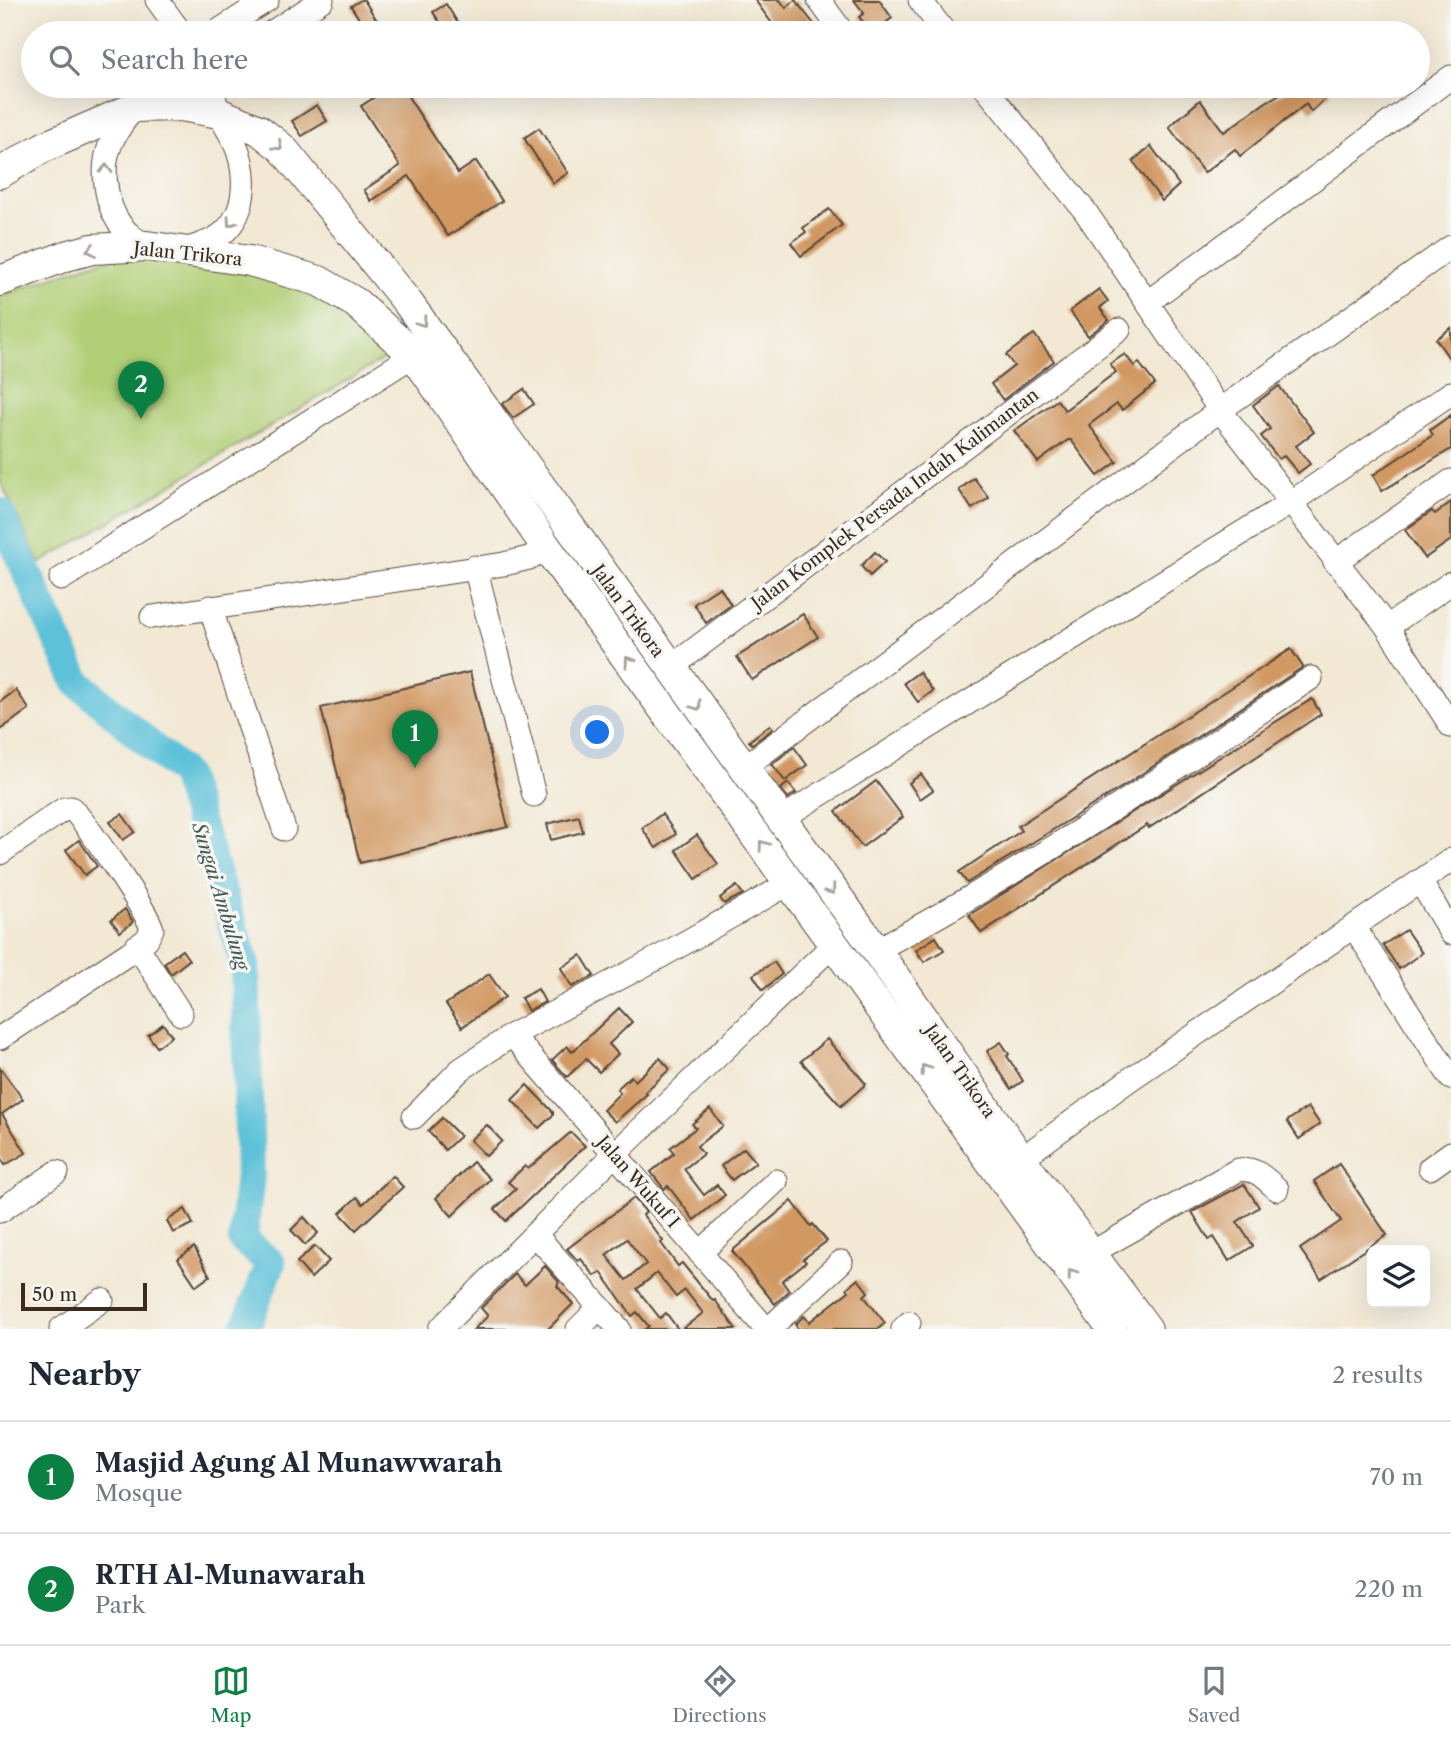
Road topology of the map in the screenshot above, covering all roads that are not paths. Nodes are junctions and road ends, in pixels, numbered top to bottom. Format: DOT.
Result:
graph roads {
  1 [pos="157,0"];
  2 [pos="267,0"];
  3 [pos="322,0"];
  4 [pos="819,0"];
  5 [pos="920,0"];
  6 [pos="172,21"];
  7 [pos="234,21"];
  8 [pos="290,21"];
  9 [pos="834,21"];
  10 [pos="936,21"];
  11 [pos="1451,77"];
  12 [pos="1430,93"];
  13 [pos="141,98"];
  14 [pos="143,98"];
  15 [pos="152,98"];
  16 [pos="995,98"];
  17 [pos="1423,98"];
  18 [pos="218,99"];
  19 [pos="0,173"];
  20 [pos="147,246"];
  21 [pos="1451,247"];
  22 [pos="184,250"];
  23 [pos="0,281"];
  24 [pos="1148,302"];
  25 [pos="1119,330"];
  26 [pos="414,355"];
  27 [pos="1451,393"];
  28 [pos="1220,410"];
  29 [pos="1451,481"];
  30 [pos="1290,503"];
  31 [pos="559,540"];
  32 [pos="1335,562"];
  33 [pos="475,567"];
  34 [pos="61,579"];
  35 [pos="1451,583"];
  36 [pos="210,607"];
  37 [pos="152,617"];
  38 [pos="1387,627"];
  39 [pos="670,668"];
  40 [pos="1311,678"];
  41 [pos="1451,726"];
  42 [pos="742,769"];
  43 [pos="534,795"];
  44 [pos="779,820"];
  45 [pos="284,828"];
  46 [pos="0,853"];
  47 [pos="1451,860"];
  48 [pos="1420,881"];
  49 [pos="790,883"];
  50 [pos="1354,928"];
  51 [pos="1451,933"];
  52 [pos="834,944"];
  53 [pos="137,946"];
  54 [pos="876,950"];
  55 [pos="181,1014"];
  56 [pos="512,1035"];
  57 [pos="0,1038"];
  58 [pos="1451,1078"];
  59 [pos="968,1106"];
  60 [pos="414,1117"];
  61 [pos="1451,1153"];
  62 [pos="614,1155"];
  63 [pos="1021,1159"];
  64 [pos="1430,1168"];
  65 [pos="57,1172"];
  66 [pos="776,1181"];
  67 [pos="1276,1189"];
  68 [pos="0,1211"];
  69 [pos="536,1234"];
  70 [pos="700,1253"];
  71 [pos="1091,1253"];
  72 [pos="841,1262"];
  73 [pos="102,1300"];
  74 [pos="600,1307"];
  75 [pos="61,1329"];
  76 [pos="440,1329"];
  77 [pos="578,1329"];
  78 [pos="619,1329"];
  79 [pos="768,1329"];
  80 [pos="1112,1329"];
  81 [pos="1147,1329"];
  1 -- 6 [label="street"];
  2 -- 7 [label="street"];
  3 -- 8 [label="street"];
  4 -- 9 [label="street"];
  5 -- 10 [label="street"];
  11 -- 12 [label="street"];
  13 -- 19 [label="main road, Jalan Trikora"];
  20 -- 14 [label="street, one-way"];
  15 -- 18 [label="main road, Jalan Trikora"];
  16 -- 24 [label="street"];
  17 -- 24 [label="street"];
  18 -- 22 [label="street, one-way"];
  18 -- 31 [label="main road, Jalan Trikora, one-way"];
  20 -- 22 [label="main road, Jalan Trikora"];
  20 -- 23 [label="main road, Jalan Trikora, one-way"];
  21 -- 28 [label="street"];
  22 -- 26 [label="main road, Jalan Trikora"];
  24 -- 28 [label="street"];
  25 -- 39 [label="street, Jalan Komplek Persada Indah Kalimantan"];
  26 -- 31 [label="main road, Jalan Trikora"];
  26 -- 34 [label="street"];
  27 -- 30 [label="street"];
  28 -- 30 [label="street"];
  28 -- 42 [label="street"];
  29 -- 32 [label="street"];
  30 -- 32 [label="street"];
  30 -- 44 [label="street"];
  31 -- 33 [label="street"];
  31 -- 39 [label="main road, Jalan Trikora"];
  49 -- 31 [label="main road, Jalan Trikora, one-way"];
  32 -- 38 [label="street"];
  33 -- 36 [label="street"];
  33 -- 43 [label="street"];
  35 -- 38 [label="street"];
  36 -- 37 [label="street"];
  36 -- 45 [label="street"];
  38 -- 41 [label="street"];
  39 -- 42 [label="main road, Jalan Trikora, one-way"];
  40 -- 54 [label="street"];
  42 -- 44 [label="main road, Jalan Trikora"];
  44 -- 54 [label="main road, Jalan Trikora, one-way"];
  46 -- 53 [label="street"];
  47 -- 48 [label="street"];
  48 -- 50 [label="street"];
  48 -- 51 [label="street"];
  49 -- 52 [label="main road, Jalan Trikora"];
  49 -- 56 [label="street"];
  50 -- 58 [label="street"];
  50 -- 63 [label="street"];
  59 -- 52 [label="main road, Jalan Trikora, one-way"];
  52 -- 62 [label="street"];
  53 -- 55 [label="street"];
  53 -- 57 [label="street"];
  54 -- 59 [label="main road, Jalan Trikora"];
  56 -- 60 [label="street"];
  56 -- 62 [label="street, Jalan Wukuf I"];
  59 -- 63 [label="main road, Jalan Trikora"];
  80 -- 59 [label="main road, Jalan Trikora, one-way"];
  61 -- 64 [label="street"];
  62 -- 69 [label="street"];
  62 -- 70 [label="street, Jalan Wukuf I"];
  63 -- 71 [label="main road, Jalan Trikora"];
  65 -- 68 [label="street"];
  66 -- 70 [label="street"];
  67 -- 71 [label="street"];
  69 -- 74 [label="street"];
  69 -- 76 [label="street"];
  70 -- 79 [label="street, Jalan Wukuf I"];
  71 -- 81 [label="main road, Jalan Trikora"];
  72 -- 79 [label="street"];
  73 -- 75 [label="street"];
  74 -- 77 [label="street"];
  74 -- 78 [label="street"];
}
